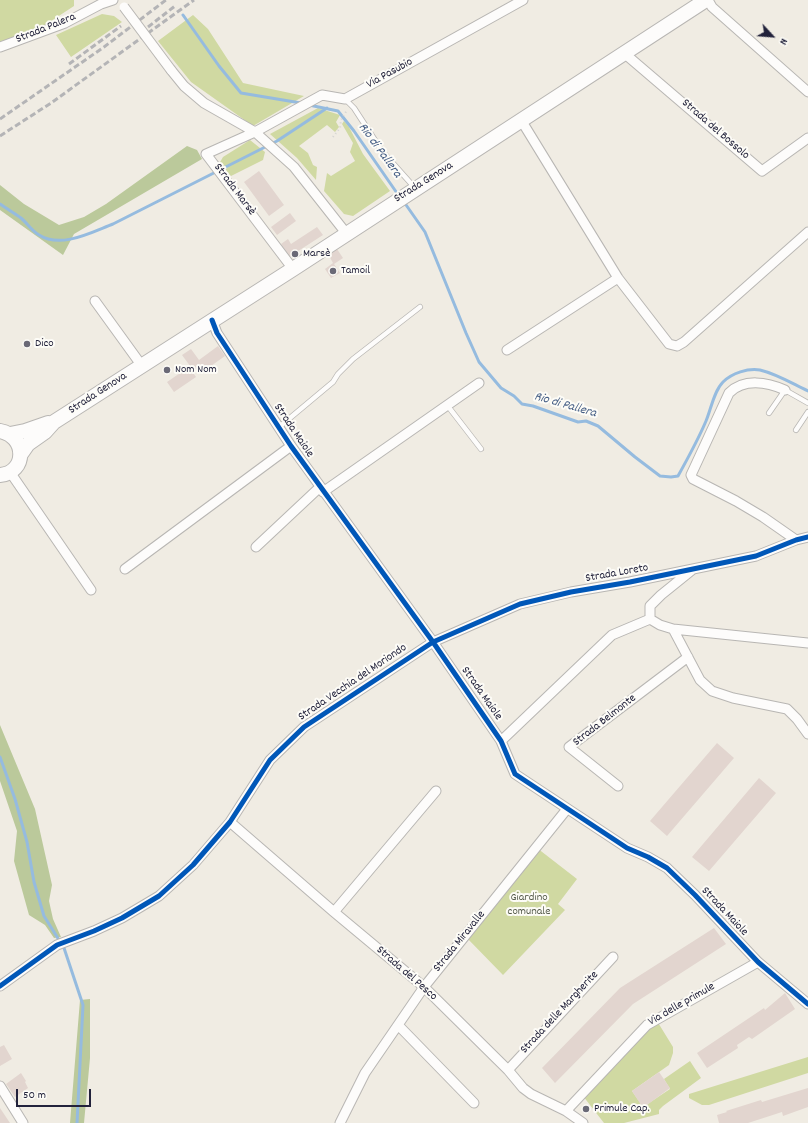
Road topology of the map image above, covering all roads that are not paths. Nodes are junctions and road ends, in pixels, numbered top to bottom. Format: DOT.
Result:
graph roads {
  1 [pos="113,0"];
  2 [pos="116,0"];
  3 [pos="523,0"];
  4 [pos="707,0"];
  5 [pos="95,4"];
  6 [pos="0,47"];
  7 [pos="624,53"];
  8 [pos="808,92"];
  9 [pos="345,99"];
  10 [pos="521,120"];
  11 [pos="258,136"];
  12 [pos="808,138"];
  13 [pos="413,190"];
  14 [pos="808,232"];
  15 [pos="346,233"];
  16 [pos="293,269"];
  17 [pos="618,278"];
  18 [pos="95,301"];
  19 [pos="420,307"];
  20 [pos="212,320"];
  21 [pos="507,350"];
  22 [pos="142,366"];
  23 [pos="479,383"];
  24 [pos="785,390"];
  25 [pos="808,403"];
  26 [pos="447,405"];
  27 [pos="808,412"];
  28 [pos="769,413"];
  29 [pos="54,422"];
  30 [pos="278,428"];
  31 [pos="796,430"];
  32 [pos="5,433"];
  33 [pos="291,446"];
  34 [pos="481,449"];
  35 [pos="21,454"];
  36 [pos="5,473"];
  37 [pos="322,489"];
  38 [pos="808,537"];
  39 [pos="796,540"];
  40 [pos="256,547"];
  41 [pos="694,568"];
  42 [pos="125,569"];
  43 [pos="91,590"];
  44 [pos="650,619"];
  45 [pos="673,629"];
  46 [pos="433,642"];
  47 [pos="808,643"];
  48 [pos="688,657"];
  49 [pos="808,734"];
  50 [pos="501,740"];
  51 [pos="618,786"];
  52 [pos="436,790"];
  53 [pos="567,809"];
  54 [pos="230,822"];
  55 [pos="334,912"];
  56 [pos="613,956"];
  57 [pos="758,962"];
  58 [pos="0,986"];
  59 [pos="424,987"];
  60 [pos="808,1004"];
  61 [pos="398,1025"];
  62 [pos="508,1070"];
  63 [pos="0,1086"];
  64 [pos="474,1103"];
  65 [pos="566,1110"];
  66 [pos="23,1123"];
  67 [pos="340,1123"];
  68 [pos="583,1123"];
  1 -- 5 [label="street, Strada Palera"];
  2 -- 11 [label="street, bridge"];
  3 -- 9 [label="street, Via Pasubio"];
  4 -- 7 [label="main road, Strada Genova"];
  4 -- 8 [label="street"];
  5 -- 6 [label="street, Strada Palera"];
  7 -- 10 [label="main road, Strada Genova"];
  7 -- 12 [label="street, Strada del Bossolo"];
  9 -- 11 [label="street"];
  9 -- 13 [label="lane"];
  10 -- 13 [label="main road, Strada Genova"];
  10 -- 17 [label="street"];
  11 -- 15 [label="street"];
  11 -- 16 [label="street, Strada Marsè"];
  13 -- 15 [label="main road, Strada Genova"];
  14 -- 17 [label="street"];
  15 -- 16 [label="main road, Strada Genova"];
  16 -- 20 [label="main road, Strada Genova"];
  17 -- 21 [label="street"];
  18 -- 22 [label="street"];
  19 -- 30 [label="lane"];
  20 -- 22 [label="main road, Strada Genova"];
  20 -- 30 [label="street, Strada Maiole"];
  22 -- 29 [label="main road, Strada Genova"];
  23 -- 26 [label="street"];
  24 -- 25 [label="lane"];
  24 -- 28 [label="lane"];
  24 -- 39 [label="street"];
  26 -- 34 [label="lane"];
  26 -- 37 [label="street"];
  27 -- 31 [label="lane"];
  29 -- 32 [label="main road, Strada Genova"];
  29 -- 35 [label="main road, Strada Genova"];
  30 -- 33 [label="street, Strada Maiole"];
  32 -- 35 [label="main road, Strada Genova"];
  33 -- 37 [label="street, Strada Maiole"];
  33 -- 42 [label="street"];
  35 -- 36 [label="main road, Strada Genova"];
  36 -- 43 [label="street"];
  37 -- 40 [label="street"];
  37 -- 46 [label="street, Strada Maiole"];
  38 -- 39 [label="street, Strada Loreto"];
  39 -- 41 [label="street, Strada Loreto"];
  41 -- 44 [label="street"];
  41 -- 46 [label="street, Strada Loreto"];
  44 -- 45 [label="street"];
  44 -- 50 [label="street"];
  45 -- 47 [label="street"];
  45 -- 48 [label="street"];
  46 -- 50 [label="street, Strada Maiole"];
  46 -- 54 [label="street, Strada Vecchia del Moriondo"];
  48 -- 49 [label="street"];
  48 -- 51 [label="street, Strada Belmonte"];
  50 -- 53 [label="street, Strada Maiole"];
  52 -- 55 [label="street"];
  53 -- 57 [label="street, Strada Maiole"];
  53 -- 59 [label="street, Strada Miravalle"];
  54 -- 55 [label="street, Strada del Pesco"];
  54 -- 58 [label="street, Strada Vecchia del Moriondo"];
  55 -- 59 [label="street, Strada del Pesco"];
  56 -- 62 [label="street, Strada delle Margherite"];
  57 -- 60 [label="street, Strada Maiole"];
  57 -- 65 [label="street, Via delle primule"];
  59 -- 61 [label="street, Strada Miravalle"];
  59 -- 62 [label="street, Strada del Pesco"];
  61 -- 64 [label="street"];
  61 -- 67 [label="street, Strada Miravalle"];
  62 -- 65 [label="street, Strada del Pesco"];
  63 -- 66 [label="street"];
  65 -- 68 [label="street, Strada del Pesco"];
}
